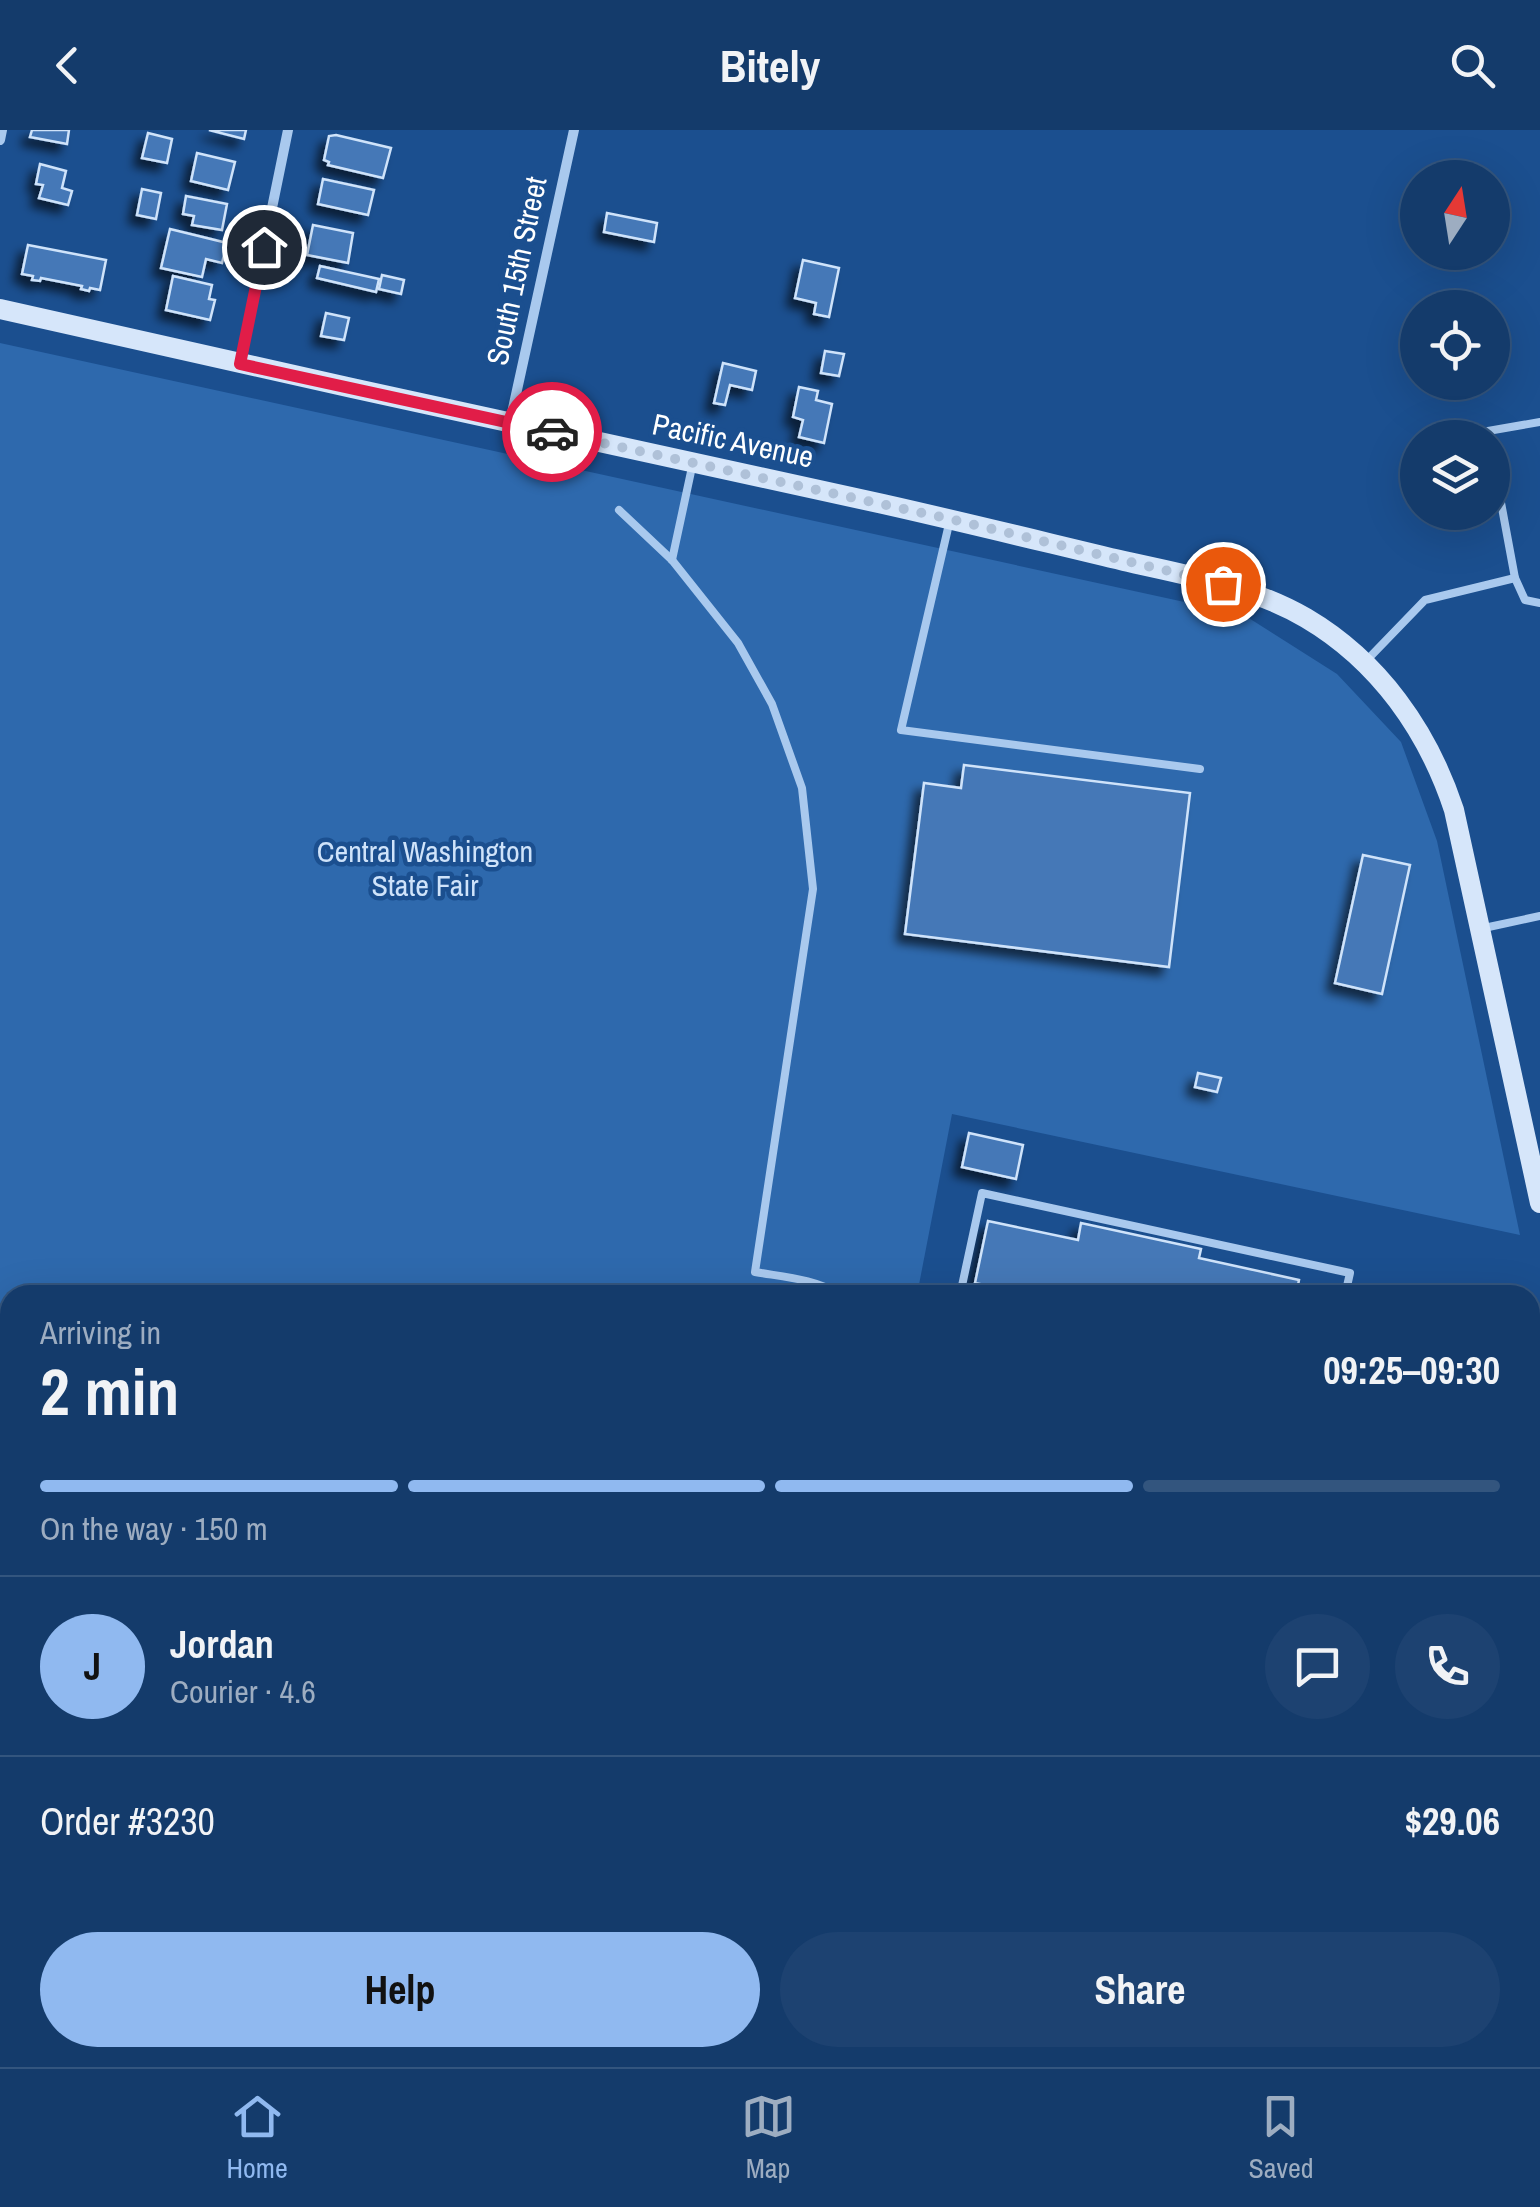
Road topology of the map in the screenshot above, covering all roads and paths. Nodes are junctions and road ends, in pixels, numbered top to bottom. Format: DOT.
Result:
graph roads {
  1 [pos="2,130"];
  2 [pos="288,130"];
  3 [pos="574,130"];
  4 [pos="0,140"];
  5 [pos="0,309"];
  6 [pos="240,364"];
  7 [pos="1540,422"];
  8 [pos="510,423"];
  9 [pos="1510,427"];
  10 [pos="692,463"];
  11 [pos="618,510"];
  12 [pos="950,519"];
  13 [pos="1506,530"];
  14 [pos="672,560"];
  15 [pos="1515,578"];
  16 [pos="1540,603"];
  17 [pos="1368,667"];
  18 [pos="1200,768"];
  19 [pos="1540,916"];
  20 [pos="1480,929"];
  21 [pos="1540,1203"];
  22 [pos="819,1285"];
  23 [pos="962,1285"];
  24 [pos="1347,1285"];
  1 -- 4 [label="street"];
  2 -- 6 [label="street"];
  3 -- 8 [label="street, South 15th Street"];
  5 -- 6 [label="street, Pacific Avenue"];
  6 -- 8 [label="street, Pacific Avenue"];
  7 -- 9 [label="lane"];
  8 -- 10 [label="street, Pacific Avenue"];
  10 -- 12 [label="street, Pacific Avenue"];
  10 -- 14 [label="lane"];
  11 -- 14 [label="lane"];
  12 -- 17 [label="street, Pacific Avenue"];
  12 -- 18 [label="lane"];
  13 -- 15 [label="lane"];
  14 -- 22 [label="lane"];
  15 -- 16 [label="lane"];
  15 -- 17 [label="lane"];
  17 -- 20 [label="street, Pacific Avenue"];
  19 -- 20 [label="lane"];
  20 -- 21 [label="street, Pacific Avenue"];
  23 -- 24 [label="lane"];
}
